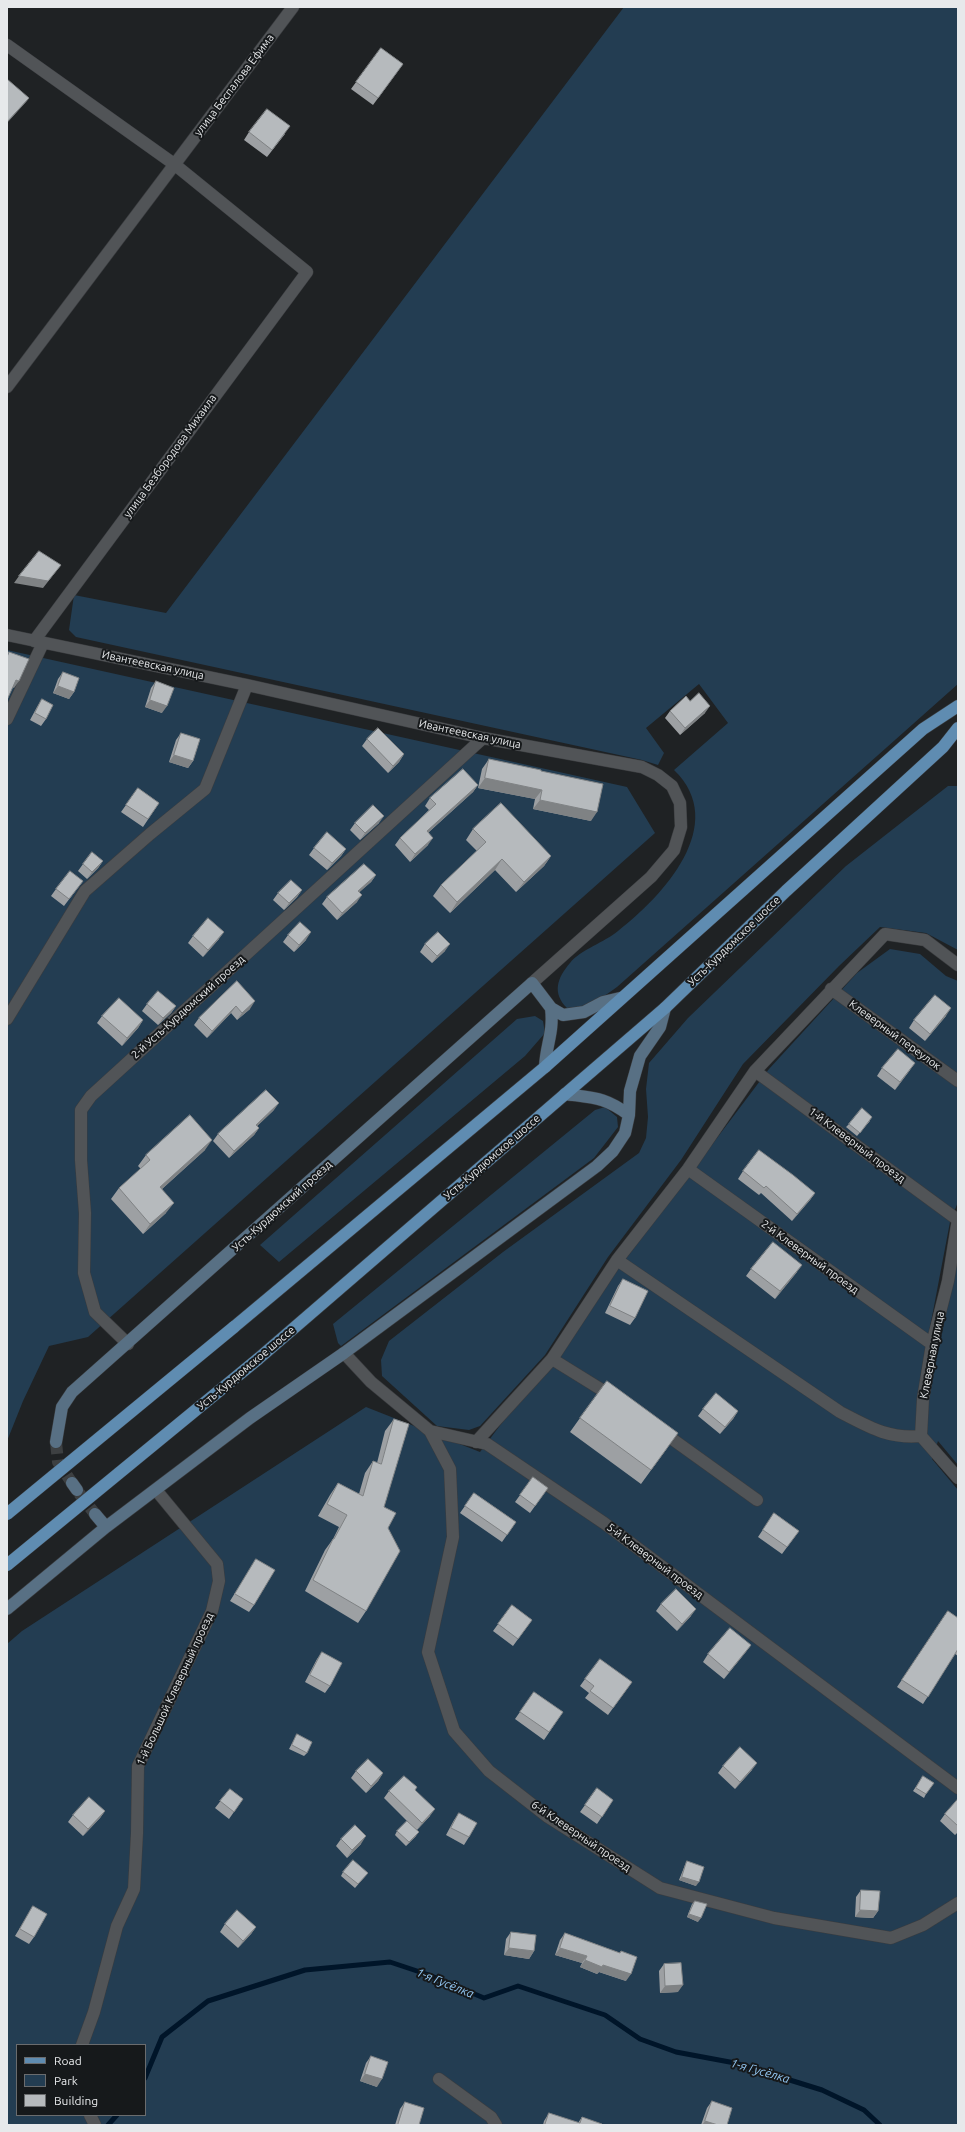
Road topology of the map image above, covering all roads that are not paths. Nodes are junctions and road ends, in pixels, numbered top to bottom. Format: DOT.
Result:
graph roads {
  1 [pos="293,7"];
  2 [pos="7,45"];
  3 [pos="174,164"];
  4 [pos="7,387"];
  5 [pos="7,635"];
  6 [pos="39,642"];
  7 [pos="247,685"];
  8 [pos="958,706"];
  9 [pos="7,719"];
  10 [pos="958,728"];
  11 [pos="483,738"];
  12 [pos="958,965"];
  13 [pos="532,983"];
  14 [pos="831,989"];
  15 [pos="620,998"];
  16 [pos="551,1008"];
  17 [pos="665,1008"];
  18 [pos="7,1019"];
  19 [pos="545,1067"];
  20 [pos="755,1071"];
  21 [pos="958,1080"];
  22 [pos="565,1094"];
  23 [pos="629,1115"];
  24 [pos="688,1169"];
  25 [pos="958,1219"];
  26 [pos="617,1260"];
  27 [pos="128,1344"];
  28 [pos="932,1344"];
  29 [pos="344,1353"];
  30 [pos="552,1359"];
  31 [pos="627,1407"];
  32 [pos="653,1425"];
  33 [pos="430,1431"];
  34 [pos="921,1436"];
  35 [pos="56,1442"];
  36 [pos="476,1442"];
  37 [pos="958,1478"];
  38 [pos="156,1490"];
  39 [pos="757,1500"];
  40 [pos="7,1514"];
  41 [pos="95,1514"];
  42 [pos="106,1527"];
  43 [pos="7,1564"];
  44 [pos="7,1608"];
  45 [pos="958,1788"];
  46 [pos="958,1904"];
  47 [pos="82,2044"];
  48 [pos="439,2079"];
  49 [pos="90,2116"];
  50 [pos="95,2125"];
  51 [pos="496,2125"];
  1 -- 3 [label="street, улица Беспалова Ефима"];
  2 -- 3 [label="street"];
  3 -- 4 [label="street, улица Беспалова Ефима"];
  3 -- 6 [label="street, улица Безбородова Михаила"];
  5 -- 6 [label="street, Ивантеевская улица"];
  6 -- 7 [label="street, Ивантеевская улица"];
  6 -- 9 [label="street, улица Безбородова Михаила"];
  7 -- 11 [label="street, Ивантеевская улица"];
  7 -- 18 [label="street"];
  8 -- 15 [label="main road"];
  10 -- 17 [label="main road, Усть-Курдюмское шоссе"];
  11 -- 13 [label="street, Ивантеевская улица"];
  11 -- 27 [label="street, 2-й Усть-Курдюмский проезд"];
  12 -- 14 [label="street"];
  13 -- 16 [label="street"];
  13 -- 27 [label="street, Усть-Курдюмский проезд"];
  14 -- 20 [label="street"];
  14 -- 21 [label="street, Клеверный переулок"];
  15 -- 16 [label="street"];
  15 -- 19 [label="main road"];
  16 -- 19 [label="street"];
  17 -- 22 [label="main road, Усть-Курдюмское шоссе"];
  17 -- 23 [label="street"];
  19 -- 40 [label="main road, bridge"];
  20 -- 24 [label="street"];
  20 -- 25 [label="street, 1-й Клеверный проезд"];
  22 -- 23 [label="street"];
  22 -- 43 [label="main road, Усть-Курдюмское шоссе, bridge"];
  23 -- 29 [label="street"];
  24 -- 26 [label="street"];
  24 -- 28 [label="street, 2-й Клеверный проезд"];
  25 -- 28 [label="street, Клеверная улица"];
  26 -- 30 [label="street"];
  26 -- 34 [label="street"];
  27 -- 35 [label="street, Усть-Курдюмский проезд"];
  28 -- 34 [label="street, Клеверная улица"];
  29 -- 33 [label="street, 5-й Клеверный проезд"];
  29 -- 38 [label="street"];
  30 -- 31 [label="street"];
  30 -- 36 [label="street"];
  32 -- 39 [label="street"];
  33 -- 36 [label="street, 5-й Клеверный проезд"];
  33 -- 46 [label="street, 6-й Клеверный проезд"];
  34 -- 37 [label="street"];
  36 -- 45 [label="street, 5-й Клеверный проезд"];
  38 -- 42 [label="street"];
  38 -- 47 [label="street, 1-й Большой Клеверный проезд"];
  41 -- 42 [label="street"];
  42 -- 44 [label="street"];
  48 -- 51 [label="street"];
  49 -- 50 [label="street"];
}
